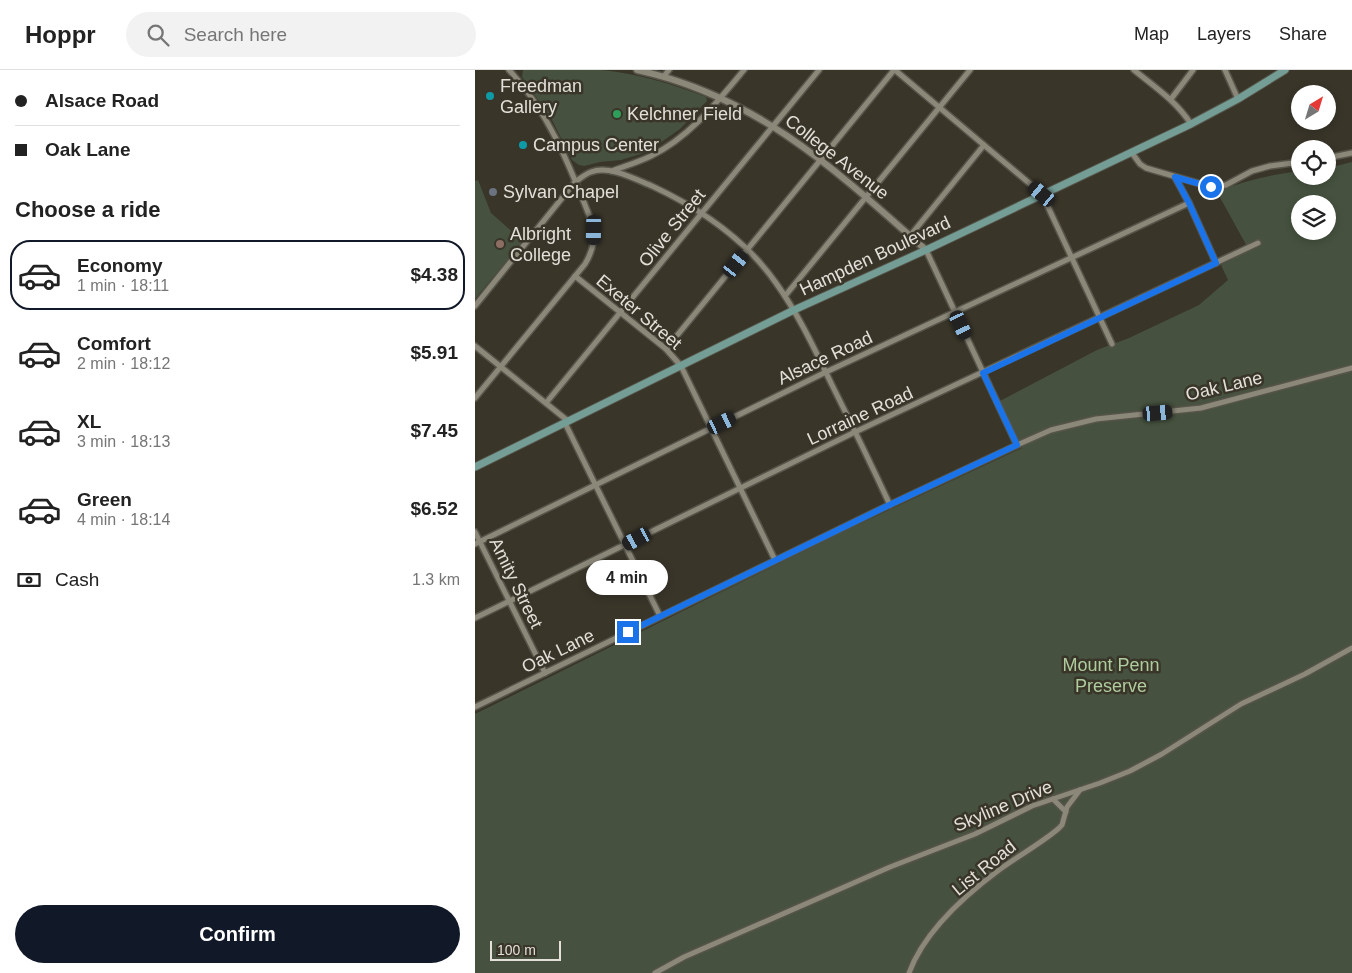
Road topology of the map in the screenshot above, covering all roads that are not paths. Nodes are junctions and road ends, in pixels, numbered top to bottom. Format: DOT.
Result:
graph roads {
  1 [pos="509,70"];
  2 [pos="637,70"];
  3 [pos="669,70"];
  4 [pos="744,70"];
  5 [pos="819,70"];
  6 [pos="895,70"];
  7 [pos="970,70"];
  8 [pos="1134,70"];
  9 [pos="1193,70"];
  10 [pos="1225,70"];
  11 [pos="1285,70"];
  12 [pos="664,76"];
  13 [pos="721,97"];
  14 [pos="1171,99"];
  15 [pos="1238,99"];
  16 [pos="940,107"];
  17 [pos="1191,124"];
  18 [pos="774,126"];
  19 [pos="984,145"];
  20 [pos="1352,152"];
  21 [pos="1132,153"];
  22 [pos="1336,156"];
  23 [pos="821,160"];
  24 [pos="1291,163"];
  25 [pos="611,171"];
  26 [pos="1175,177"];
  27 [pos="575,182"];
  28 [pos="1042,194"];
  29 [pos="865,197"];
  30 [pos="1189,203"];
  31 [pos="702,213"];
  32 [pos="910,236"];
  33 [pos="1259,243"];
  34 [pos="747,250"];
  35 [pos="926,250"];
  36 [pos="1072,258"];
  37 [pos="1216,263"];
  38 [pos="575,276"];
  39 [pos="785,296"];
  40 [pos="475,306"];
  41 [pos="793,310"];
  42 [pos="620,313"];
  43 [pos="955,313"];
  44 [pos="1100,318"];
  45 [pos="1112,344"];
  46 [pos="475,346"];
  47 [pos="666,349"];
  48 [pos="681,366"];
  49 [pos="501,367"];
  50 [pos="1352,368"];
  51 [pos="826,372"];
  52 [pos="983,373"];
  53 [pos="475,398"];
  54 [pos="546,403"];
  55 [pos="566,422"];
  56 [pos="712,428"];
  57 [pos="855,432"];
  58 [pos="1017,445"];
  59 [pos="475,467"];
  60 [pos="595,485"];
  61 [pos="740,489"];
  62 [pos="889,505"];
  63 [pos="475,532"];
  64 [pos="477,543"];
  65 [pos="625,545"];
  66 [pos="775,560"];
  67 [pos="509,601"];
  68 [pos="660,616"];
  69 [pos="475,618"];
  70 [pos="1352,648"];
  71 [pos="545,673"];
  72 [pos="475,707"];
  73 [pos="1081,790"];
  74 [pos="1053,799"];
  75 [pos="1066,812"];
  76 [pos="655,973"];
  77 [pos="909,973"];
  1 -- 27 [label="street"];
  2 -- 12 [label="street, College Avenue"];
  3 -- 12 [label="street"];
  4 -- 13 [label="street"];
  5 -- 18 [label="street, Olive Street"];
  6 -- 16 [label="street"];
  6 -- 23 [label="street"];
  7 -- 16 [label="street"];
  8 -- 14 [label="street"];
  9 -- 14 [label="street"];
  10 -- 15 [label="street"];
  11 -- 15 [label="main road, Hampden Boulevard"];
  12 -- 13 [label="street, College Avenue"];
  13 -- 18 [label="street, College Avenue"];
  13 -- 25 [label="street"];
  14 -- 17 [label="street"];
  15 -- 17 [label="main road, Hampden Boulevard"];
  16 -- 19 [label="street"];
  16 -- 29 [label="street"];
  17 -- 21 [label="main road, Hampden Boulevard"];
  18 -- 23 [label="street, College Avenue"];
  18 -- 31 [label="street, Olive Street"];
  19 -- 28 [label="street"];
  19 -- 32 [label="street"];
  20 -- 22 [label="street"];
  21 -- 26 [label="street"];
  21 -- 28 [label="main road, Hampden Boulevard"];
  23 -- 29 [label="street, College Avenue"];
  23 -- 34 [label="street"];
  24 -- 26 [label="street"];
  25 -- 27 [label="street"];
  25 -- 31 [label="street"];
  26 -- 30 [label="street"];
  27 -- 38 [label="street"];
  27 -- 40 [label="street"];
  28 -- 35 [label="main road, Hampden Boulevard"];
  28 -- 36 [label="street"];
  29 -- 32 [label="street, College Avenue"];
  29 -- 39 [label="street"];
  30 -- 36 [label="street, Alsace Road"];
  30 -- 37 [label="street"];
  31 -- 34 [label="street"];
  31 -- 42 [label="street, Olive Street"];
  32 -- 35 [label="street, College Avenue"];
  33 -- 37 [label="street, Lorraine Road"];
  34 -- 39 [label="street"];
  34 -- 47 [label="street"];
  35 -- 41 [label="main road, Hampden Boulevard"];
  35 -- 43 [label="street"];
  36 -- 43 [label="street, Alsace Road"];
  36 -- 44 [label="street"];
  37 -- 44 [label="street, Lorraine Road"];
  38 -- 42 [label="street, Exeter Street"];
  38 -- 49 [label="street"];
  39 -- 41 [label="street"];
  41 -- 48 [label="main road, Hampden Boulevard"];
  41 -- 51 [label="street"];
  42 -- 47 [label="street, Exeter Street"];
  42 -- 54 [label="street, Olive Street"];
  43 -- 51 [label="street, Alsace Road"];
  43 -- 52 [label="street"];
  44 -- 45 [label="street"];
  44 -- 52 [label="street, Lorraine Road"];
  46 -- 49 [label="street"];
  47 -- 48 [label="street, Exeter Street"];
  48 -- 55 [label="main road, Hampden Boulevard"];
  48 -- 56 [label="street, Exeter Street"];
  49 -- 53 [label="street"];
  49 -- 54 [label="street"];
  50 -- 58 [label="street, Oak Lane"];
  51 -- 56 [label="street, Alsace Road"];
  51 -- 57 [label="street"];
  52 -- 57 [label="street, Lorraine Road"];
  52 -- 58 [label="street"];
  54 -- 55 [label="street"];
  55 -- 59 [label="main road, Hampden Boulevard"];
  55 -- 60 [label="street"];
  56 -- 60 [label="street, Alsace Road"];
  56 -- 61 [label="street, Exeter Street"];
  57 -- 61 [label="street, Lorraine Road"];
  57 -- 62 [label="street"];
  58 -- 62 [label="street, Oak Lane"];
  60 -- 64 [label="street, Alsace Road"];
  60 -- 65 [label="street"];
  61 -- 65 [label="street, Lorraine Road"];
  61 -- 66 [label="street, Exeter Street"];
  62 -- 66 [label="street, Oak Lane"];
  63 -- 64 [label="street, Amity Street"];
  64 -- 67 [label="street, Amity Street"];
  65 -- 67 [label="street, Lorraine Road"];
  65 -- 68 [label="street"];
  66 -- 68 [label="street, Oak Lane"];
  67 -- 69 [label="street, Lorraine Road"];
  67 -- 71 [label="street, Amity Street"];
  68 -- 71 [label="street, Oak Lane"];
  70 -- 73 [label="street, Skyline Drive"];
  71 -- 72 [label="street, Oak Lane"];
  73 -- 74 [label="street, Skyline Drive"];
  73 -- 75 [label="street, List Road"];
  74 -- 75 [label="street"];
  74 -- 76 [label="street, Skyline Drive"];
  75 -- 77 [label="street, List Road"];
}
